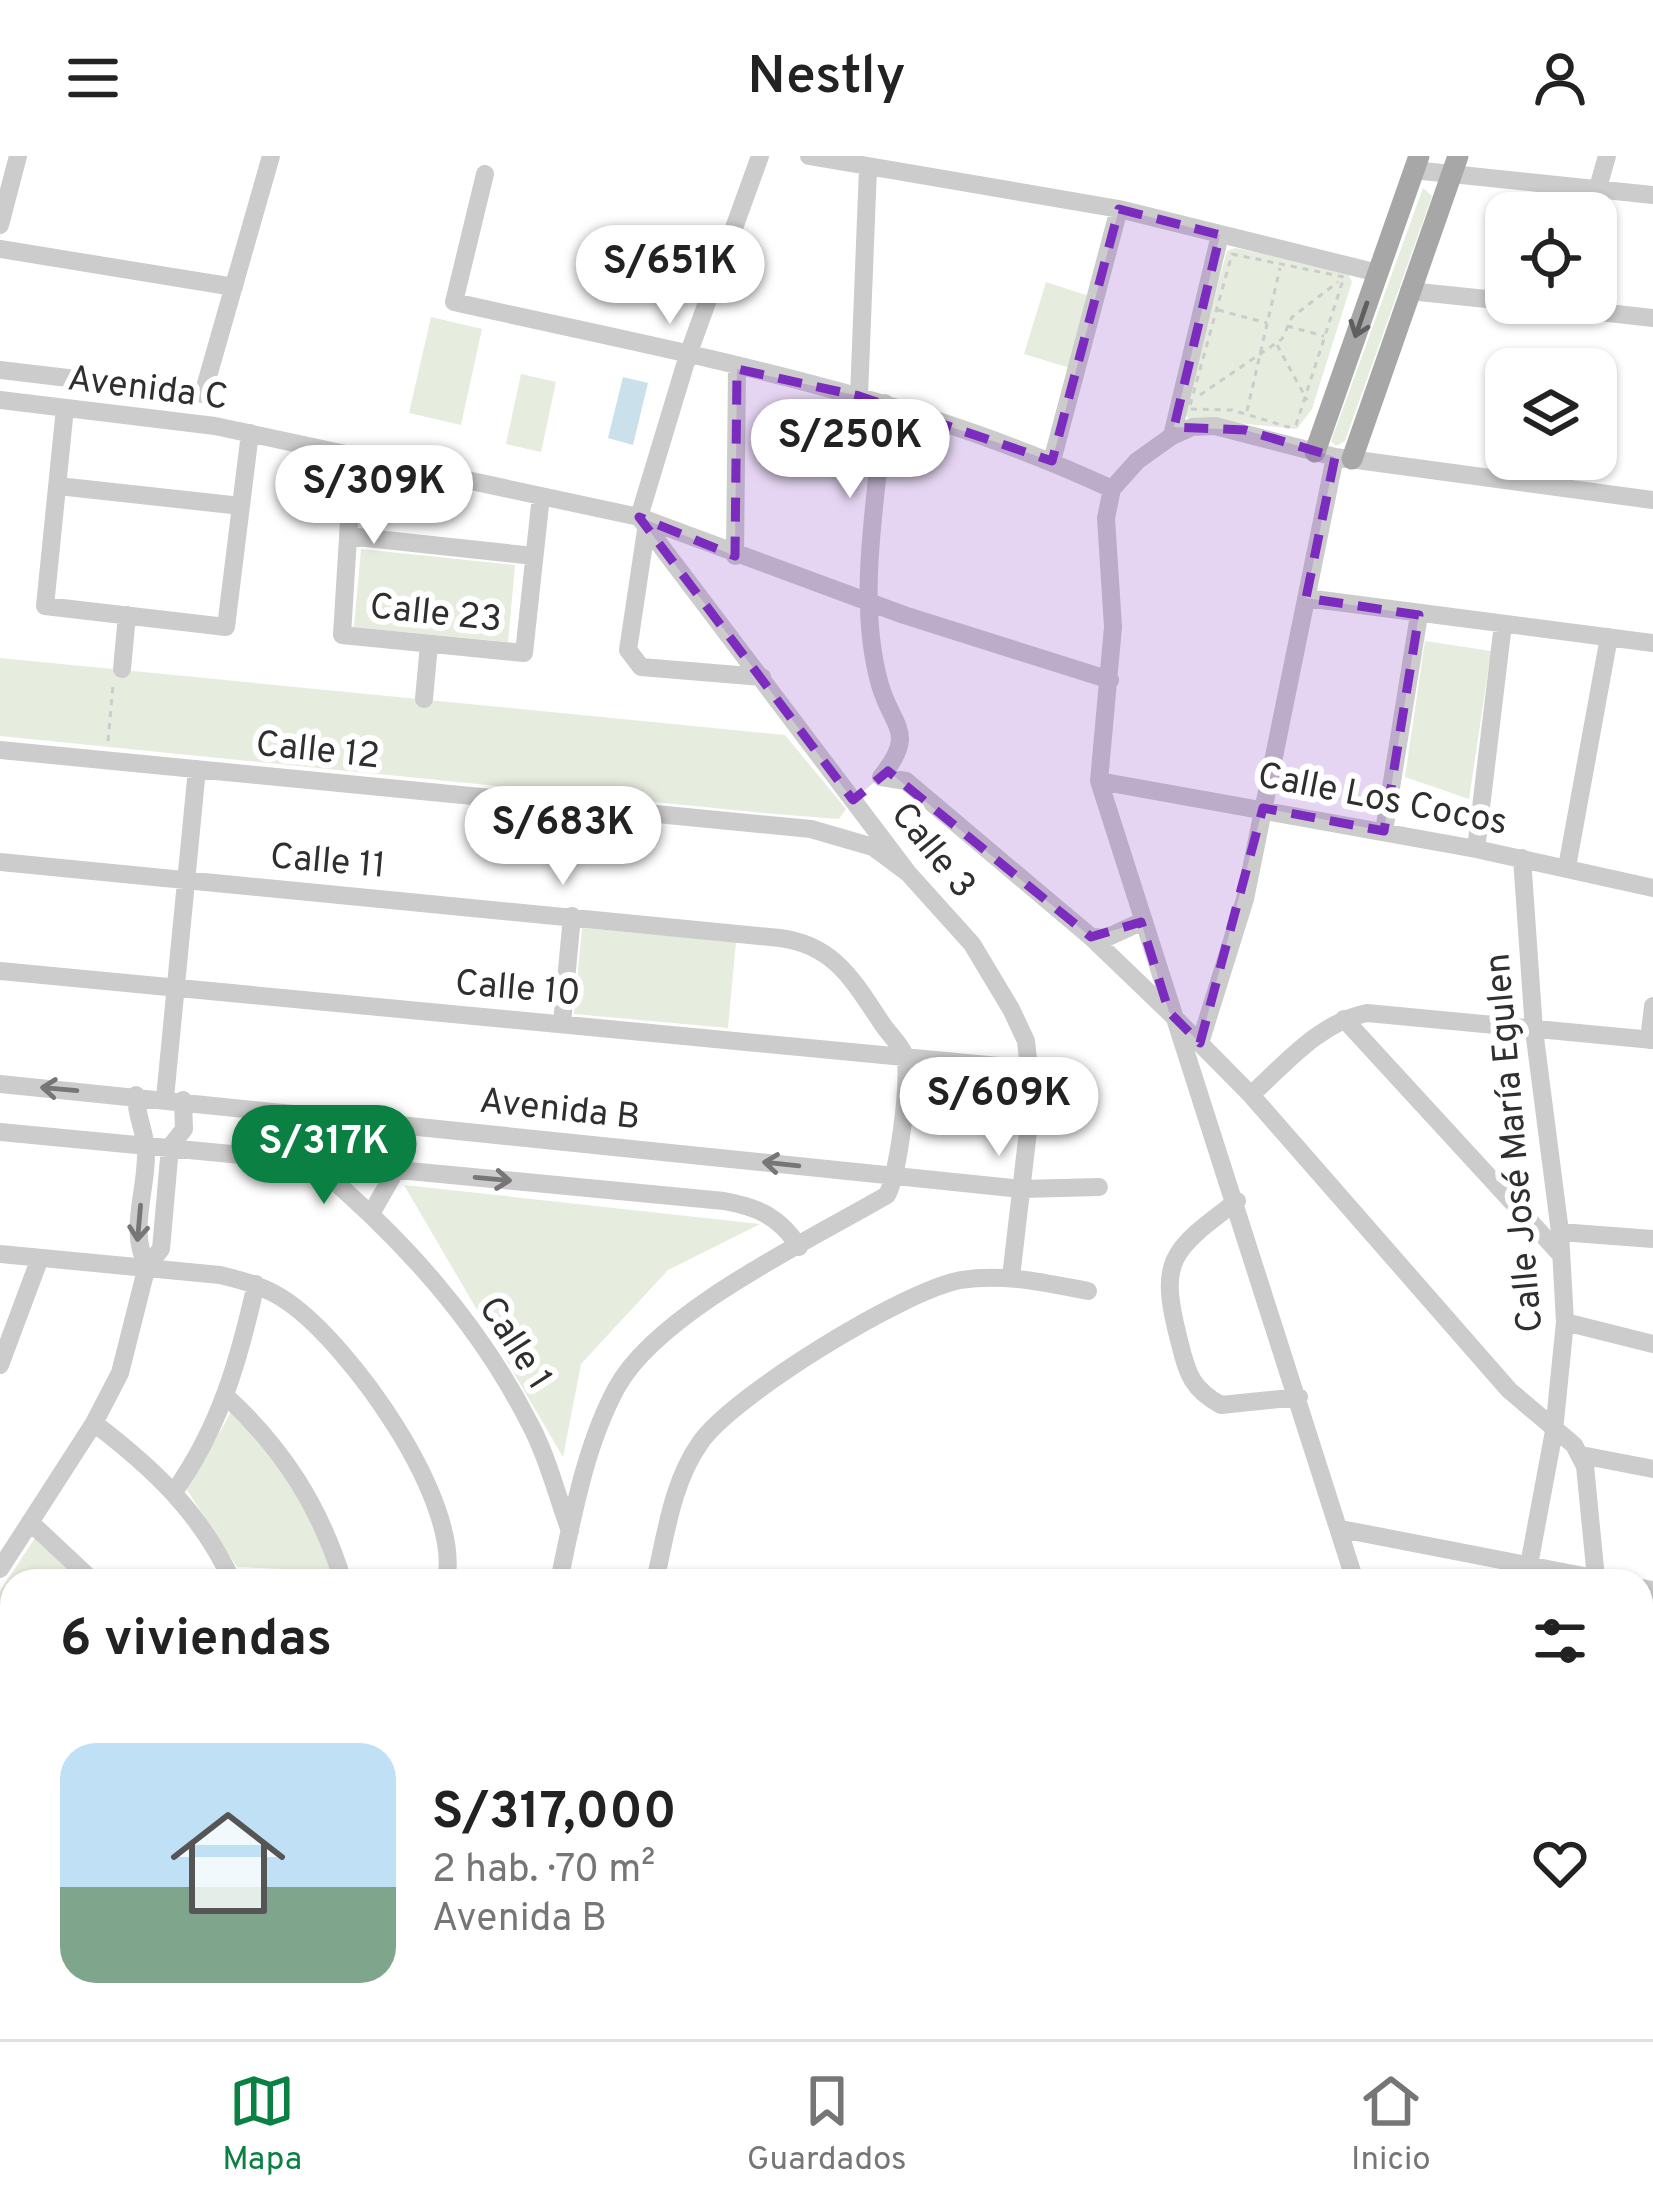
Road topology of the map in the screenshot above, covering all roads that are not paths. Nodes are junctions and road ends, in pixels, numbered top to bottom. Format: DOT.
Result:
graph roads {
  1 [pos="18,156"];
  2 [pos="268,156"];
  3 [pos="760,156"];
  4 [pos="809,156"];
  5 [pos="1607,156"];
  6 [pos="1415,160"];
  7 [pos="1455,165"];
  8 [pos="868,168"];
  9 [pos="485,174"];
  10 [pos="1597,191"];
  11 [pos="1653,195"];
  12 [pos="1118,209"];
  13 [pos="2,213"];
  14 [pos="1220,235"];
  15 [pos="0,249"];
  16 [pos="1378,273"];
  17 [pos="234,287"];
  18 [pos="1408,291"];
  19 [pos="1485,300"];
  20 [pos="1617,314"];
  21 [pos="1653,318"];
  22 [pos="688,356"];
  23 [pos="736,369"];
  24 [pos="0,370"];
  25 [pos="860,395"];
  26 [pos="0,400"];
  27 [pos="885,404"];
  28 [pos="64,408"];
  29 [pos="250,433"];
  30 [pos="1172,436"];
  31 [pos="353,455"];
  32 [pos="1334,456"];
  33 [pos="1052,461"];
  34 [pos="58,486"];
  35 [pos="1112,489"];
  36 [pos="541,496"];
  37 [pos="1653,500"];
  38 [pos="241,506"];
  39 [pos="642,523"];
  40 [pos="348,536"];
  41 [pos="534,556"];
  42 [pos="735,556"];
  43 [pos="1306,598"];
  44 [pos="870,602"];
  45 [pos="128,615"];
  46 [pos="1419,615"];
  47 [pos="1503,623"];
  48 [pos="1609,637"];
  49 [pos="1653,643"];
  50 [pos="429,644"];
  51 [pos="118,669"];
  52 [pos="762,677"];
  53 [pos="1110,680"];
  54 [pos="424,699"];
  55 [pos="0,750"];
  56 [pos="197,769"];
  57 [pos="881,777"];
  58 [pos="1099,781"];
  59 [pos="858,806"];
  60 [pos="1263,808"];
  61 [pos="1384,831"];
  62 [pos="844,834"];
  63 [pos="1476,849"];
  64 [pos="1522,858"];
  65 [pos="0,862"];
  66 [pos="1567,867"];
  67 [pos="908,872"];
  68 [pos="186,879"];
  69 [pos="1653,888"];
  70 [pos="572,916"];
  71 [pos="1141,922"];
  72 [pos="1090,937"];
  73 [pos="0,970"];
  74 [pos="176,988"];
  75 [pos="1653,1006"];
  76 [pos="1169,1012"];
  77 [pos="1344,1019"];
  78 [pos="562,1023"];
  79 [pos="1534,1030"];
  80 [pos="1651,1040"];
  81 [pos="1200,1043"];
  82 [pos="905,1056"];
  83 [pos="1030,1070"];
  84 [pos="0,1084"];
  85 [pos="136,1095"];
  86 [pos="1251,1095"];
  87 [pos="174,1099"];
  88 [pos="0,1132"];
  89 [pos="147,1146"];
  90 [pos="170,1147"];
  91 [pos="310,1160"];
  92 [pos="396,1170"];
  93 [pos="898,1176"];
  94 [pos="1099,1187"];
  95 [pos="1022,1189"];
  96 [pos="1237,1202"];
  97 [pos="372,1212"];
  98 [pos="1560,1232"];
  99 [pos="1653,1239"];
  100 [pos="799,1247"];
  101 [pos="0,1254"];
  102 [pos="1562,1255"];
  103 [pos="40,1258"];
  104 [pos="147,1266"];
  105 [pos="1012,1277"];
  106 [pos="256,1284"];
  107 [pos="1088,1291"];
  108 [pos="1565,1322"];
  109 [pos="1653,1344"];
  110 [pos="0,1365"];
  111 [pos="227,1397"];
  112 [pos="1299,1397"];
  113 [pos="94,1423"];
  114 [pos="1554,1431"];
  115 [pos="1581,1455"];
  116 [pos="1653,1469"];
  117 [pos="174,1492"];
  118 [pos="31,1522"];
  119 [pos="1341,1529"];
  120 [pos="570,1531"];
  121 [pos="1529,1564"];
  122 [pos="0,1569"];
  123 [pos="80,1569"];
  124 [pos="227,1569"];
  125 [pos="340,1569"];
  126 [pos="446,1569"];
  127 [pos="562,1569"];
  128 [pos="659,1569"];
  129 [pos="1352,1569"];
  130 [pos="1552,1569"];
  131 [pos="1600,1569"];
  1 -- 13 [label="street"];
  2 -- 17 [label="street"];
  3 -- 22 [label="street"];
  4 -- 8 [label="street"];
  5 -- 10 [label="street"];
  6 -- 7 [label="street"];
  6 -- 16 [label="main road"];
  7 -- 10 [label="street"];
  7 -- 18 [label="main road"];
  8 -- 12 [label="street"];
  8 -- 25 [label="street"];
  9 -- 22 [label="street"];
  10 -- 11 [label="street"];
  12 -- 14 [label="street"];
  12 -- 33 [label="street"];
  14 -- 16 [label="street"];
  14 -- 30 [label="street"];
  15 -- 17 [label="street"];
  16 -- 32 [label="main road, one-way"];
  17 -- 24 [label="street, Avenida C"];
  18 -- 19 [label="street"];
  18 -- 32 [label="main road"];
  20 -- 21 [label="street"];
  22 -- 23 [label="street"];
  22 -- 39 [label="street"];
  23 -- 25 [label="street"];
  23 -- 42 [label="street"];
  25 -- 27 [label="street"];
  26 -- 28 [label="street, Avenida C"];
  27 -- 33 [label="street"];
  27 -- 44 [label="street"];
  28 -- 29 [label="street, Avenida C"];
  28 -- 34 [label="street"];
  29 -- 31 [label="street, Avenida C"];
  29 -- 38 [label="street"];
  30 -- 32 [label="street"];
  30 -- 35 [label="street"];
  31 -- 36 [label="street, Avenida C"];
  31 -- 40 [label="street"];
  32 -- 37 [label="street"];
  32 -- 43 [label="street"];
  33 -- 35 [label="street"];
  34 -- 38 [label="street"];
  34 -- 45 [label="street"];
  35 -- 53 [label="street"];
  36 -- 39 [label="street, Avenida C"];
  36 -- 41 [label="street"];
  38 -- 45 [label="street"];
  39 -- 42 [label="street"];
  39 -- 52 [label="street, Calle 3"];
  39 -- 52 [label="street"];
  40 -- 41 [label="street"];
  40 -- 50 [label="street, Calle 23"];
  41 -- 50 [label="street, Calle 23"];
  42 -- 44 [label="street"];
  43 -- 46 [label="street"];
  43 -- 60 [label="street"];
  44 -- 53 [label="street"];
  44 -- 57 [label="street"];
  45 -- 51 [label="street"];
  46 -- 47 [label="street"];
  46 -- 61 [label="street"];
  47 -- 48 [label="street"];
  47 -- 63 [label="street"];
  48 -- 49 [label="street"];
  48 -- 66 [label="street"];
  50 -- 54 [label="street"];
  52 -- 59 [label="street, Calle 3"];
  53 -- 58 [label="street"];
  55 -- 56 [label="street, Calle 12"];
  56 -- 62 [label="street, Calle 12"];
  56 -- 68 [label="street"];
  57 -- 59 [label="street"];
  57 -- 72 [label="street"];
  58 -- 60 [label="street, Calle Los Cocos"];
  58 -- 71 [label="street"];
  59 -- 62 [label="street"];
  59 -- 67 [label="street, Calle 3"];
  60 -- 61 [label="street, Calle Los Cocos"];
  60 -- 81 [label="street"];
  61 -- 63 [label="street, Calle Los Cocos"];
  62 -- 67 [label="street, Calle 12"];
  63 -- 64 [label="street, Calle Los Cocos"];
  64 -- 66 [label="street, Calle Los Cocos"];
  64 -- 79 [label="street, Calle José María Egulen"];
  65 -- 68 [label="street, Calle 11"];
  66 -- 69 [label="street, Calle Los Cocos"];
  67 -- 83 [label="street, Calle 3"];
  68 -- 70 [label="street, Calle 11"];
  68 -- 74 [label="street"];
  70 -- 78 [label="street"];
  70 -- 82 [label="street, Calle 11"];
  71 -- 72 [label="street"];
  71 -- 76 [label="street"];
  72 -- 76 [label="street"];
  73 -- 74 [label="street, Calle 10"];
  74 -- 78 [label="street, Calle 10"];
  74 -- 87 [label="street"];
  75 -- 80 [label="street"];
  76 -- 81 [label="street"];
  76 -- 96 [label="street"];
  77 -- 79 [label="street"];
  77 -- 86 [label="street"];
  77 -- 102 [label="street"];
  78 -- 82 [label="street, Calle 10"];
  79 -- 80 [label="street"];
  79 -- 98 [label="street, Calle José María Egulen"];
  81 -- 86 [label="street"];
  82 -- 83 [label="street, Calle 10"];
  82 -- 93 [label="street"];
  83 -- 95 [label="street, Calle 3"];
  85 -- 84 [label="street, Avenida B, one-way"];
  85 -- 87 [label="street, Avenida B"];
  85 -- 89 [label="street"];
  86 -- 114 [label="street"];
  87 -- 90 [label="street"];
  93 -- 87 [label="street, Avenida B, one-way"];
  88 -- 89 [label="street"];
  89 -- 90 [label="street"];
  89 -- 104 [label="street, one-way"];
  90 -- 91 [label="street"];
  90 -- 104 [label="street"];
  91 -- 92 [label="street"];
  91 -- 97 [label="street, Calle 1"];
  92 -- 97 [label="street"];
  92 -- 100 [label="street, one-way"];
  93 -- 95 [label="street, Avenida B"];
  93 -- 100 [label="street"];
  94 -- 95 [label="street, Avenida B"];
  95 -- 105 [label="street, Calle 3"];
  96 -- 112 [label="street"];
  96 -- 112 [label="street"];
  97 -- 120 [label="street, Calle 1"];
  98 -- 99 [label="street"];
  98 -- 102 [label="street, Calle José María Egulen"];
  100 -- 120 [label="street"];
  101 -- 103 [label="street"];
  102 -- 108 [label="street, Calle José María Egulen"];
  103 -- 104 [label="street"];
  103 -- 110 [label="street"];
  104 -- 106 [label="street"];
  104 -- 113 [label="street"];
  105 -- 107 [label="street"];
  105 -- 128 [label="street"];
  106 -- 111 [label="street"];
  106 -- 126 [label="street"];
  108 -- 109 [label="street"];
  108 -- 114 [label="street, Calle José María Egulen"];
  111 -- 117 [label="street"];
  111 -- 125 [label="street"];
  112 -- 119 [label="street"];
  113 -- 117 [label="street"];
  113 -- 118 [label="street"];
  114 -- 115 [label="street"];
  114 -- 121 [label="street, Calle José María Egulen"];
  115 -- 116 [label="street"];
  115 -- 131 [label="street"];
  117 -- 124 [label="street"];
  118 -- 122 [label="street"];
  118 -- 123 [label="street"];
  119 -- 121 [label="street"];
  119 -- 129 [label="street"];
  120 -- 127 [label="street"];
  121 -- 130 [label="street"];
}
